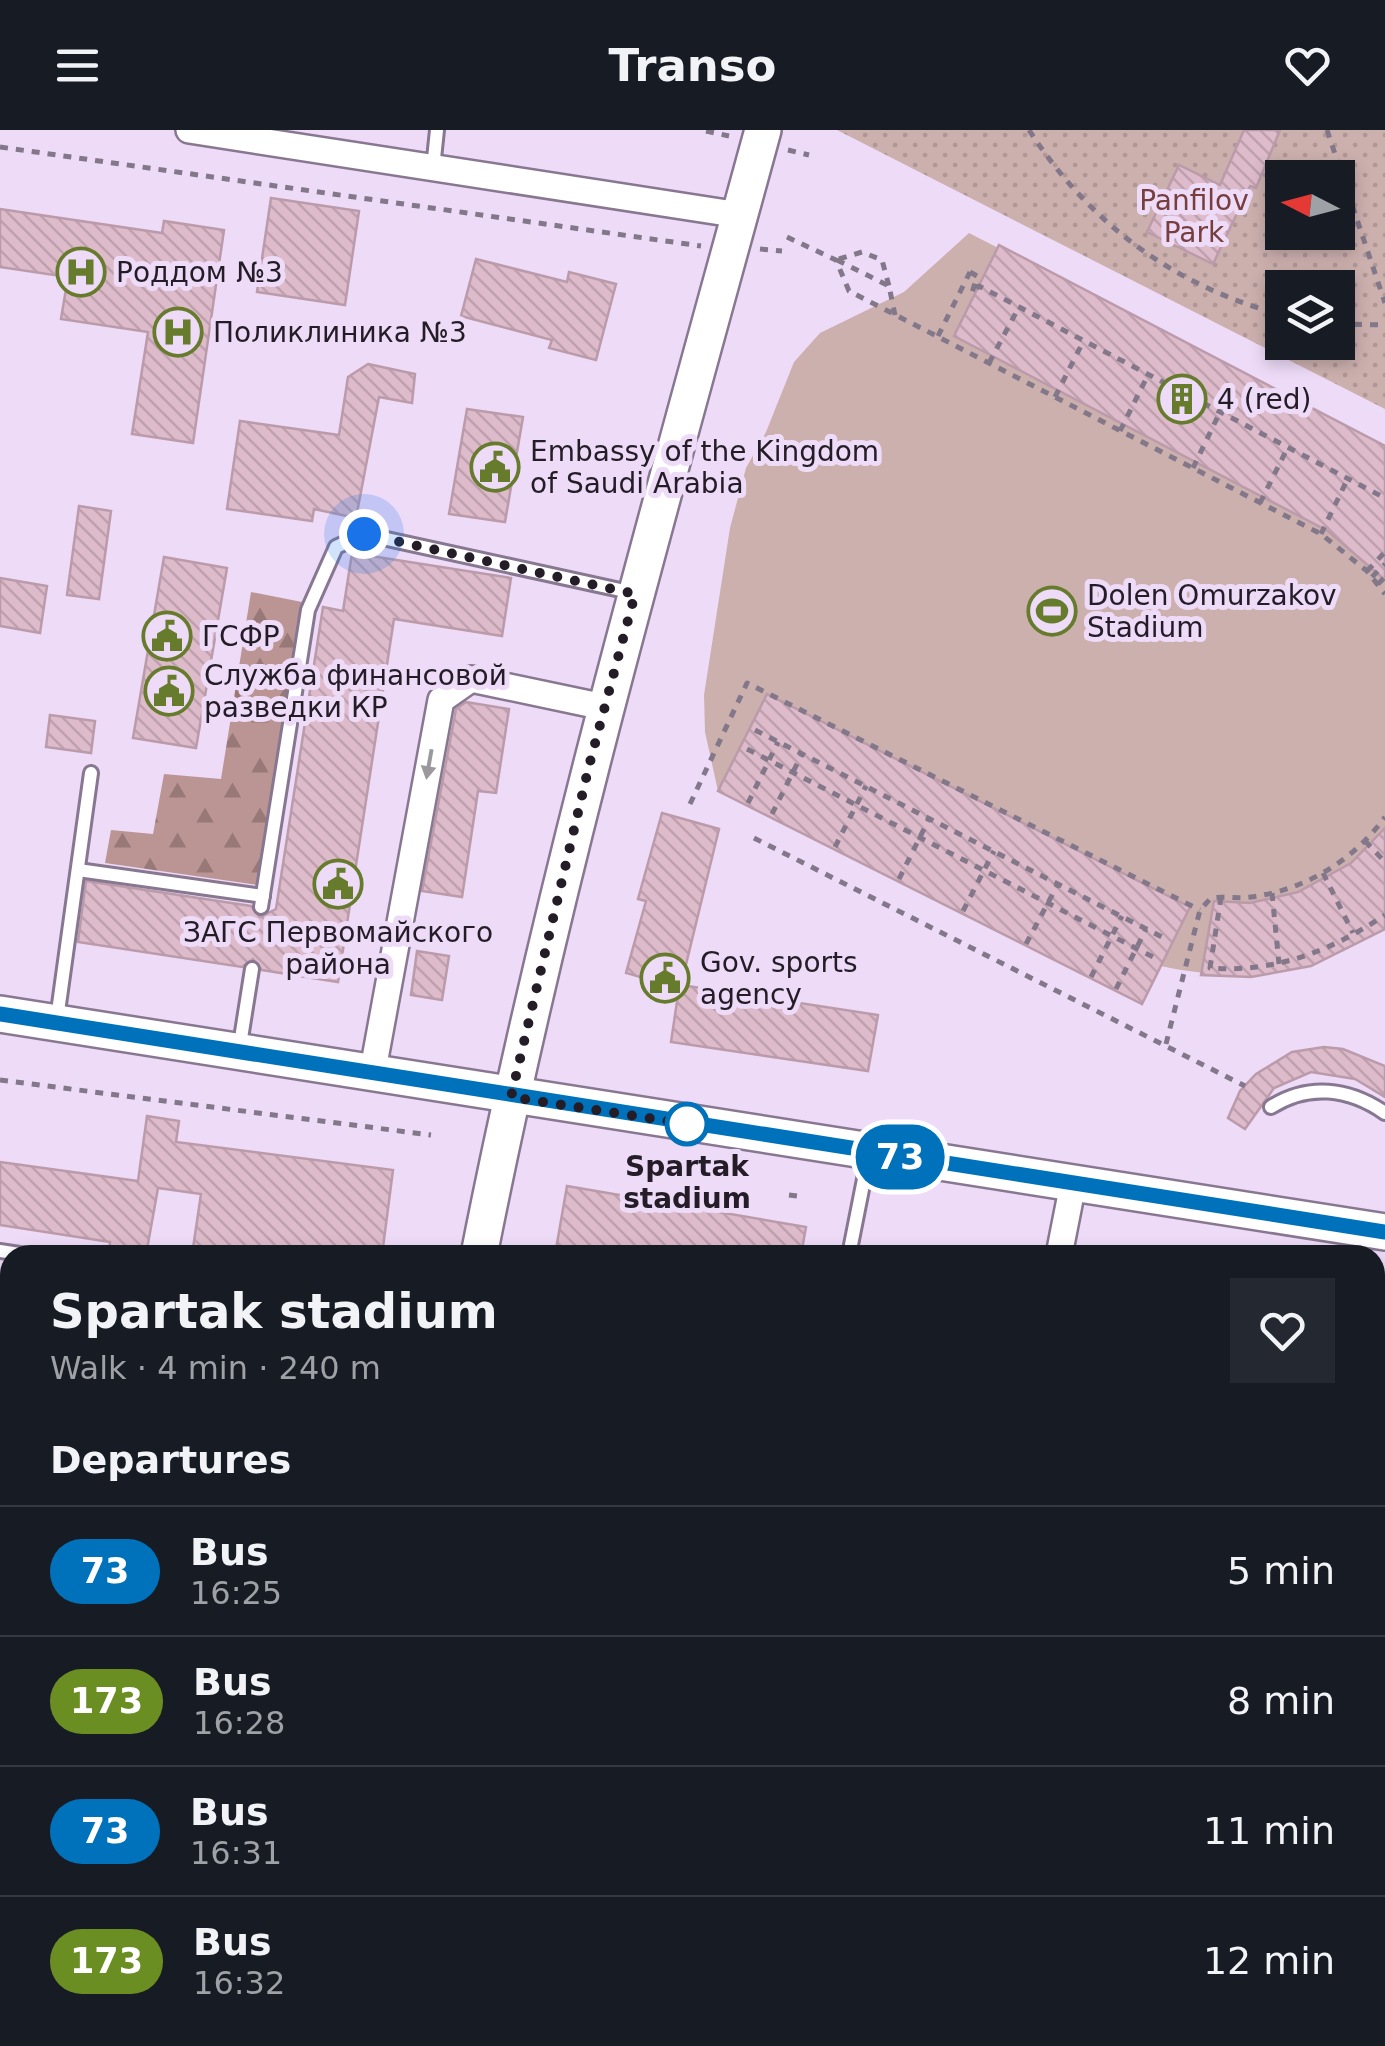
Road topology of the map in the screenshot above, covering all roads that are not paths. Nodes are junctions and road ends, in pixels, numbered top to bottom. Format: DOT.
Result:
graph roads {
  1 [pos="189,130"];
  2 [pos="438,130"];
  3 [pos="762,139"];
  4 [pos="434,168"];
  5 [pos="740,215"];
  6 [pos="635,594"];
  7 [pos="604,707"];
  8 [pos="91,773"];
  9 [pos="78,870"];
  10 [pos="252,969"];
  11 [pos="0,1014"];
  12 [pos="56,1024"];
  13 [pos="238,1053"];
  14 [pos="372,1075"];
  15 [pos="511,1097"];
  16 [pos="1271,1107"];
  17 [pos="1385,1113"];
  18 [pos="869,1152"];
  19 [pos="1073,1184"];
  20 [pos="1385,1232"];
  21 [pos="481,1245"];
  22 [pos="851,1245"];
  23 [pos="1061,1245"];
  1 -- 4 [label="street"];
  2 -- 4 [label="lane"];
  3 -- 5 [label="main road"];
  4 -- 5 [label="street"];
  5 -- 6 [label="main road"];
  6 -- 7 [label="main road"];
  6 -- 9 [label="lane"];
  7 -- 14 [label="street, one-way"];
  7 -- 15 [label="main road"];
  8 -- 9 [label="lane"];
  9 -- 12 [label="lane"];
  10 -- 13 [label="lane"];
  11 -- 12 [label="main road"];
  12 -- 13 [label="main road"];
  13 -- 14 [label="main road"];
  14 -- 15 [label="main road"];
  15 -- 18 [label="main road"];
  15 -- 21 [label="main road"];
  16 -- 17 [label="lane"];
  18 -- 19 [label="main road"];
  18 -- 22 [label="lane"];
  19 -- 20 [label="main road"];
  19 -- 23 [label="street"];
}
